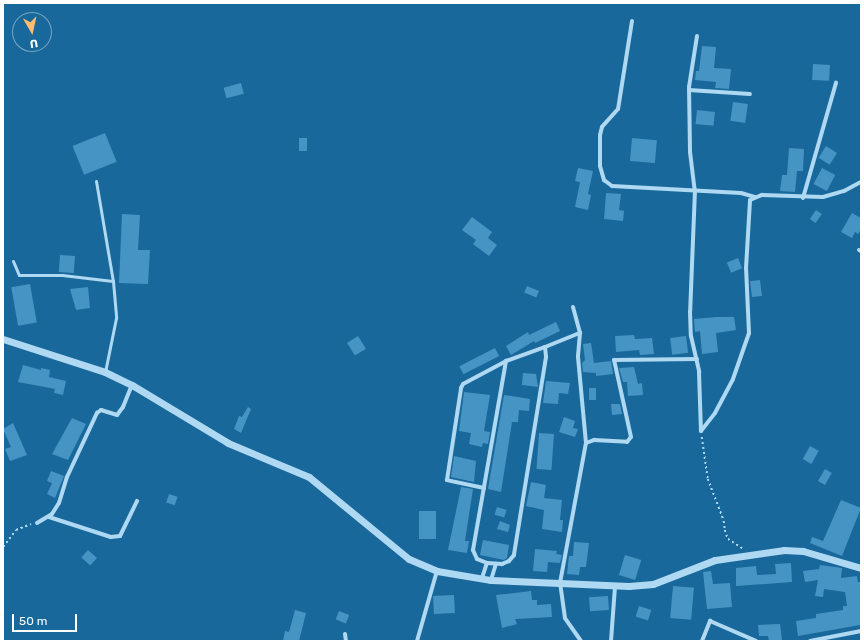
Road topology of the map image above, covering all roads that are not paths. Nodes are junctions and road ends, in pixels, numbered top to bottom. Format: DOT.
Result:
graph roads {
  1 [pos="632,21"];
  2 [pos="697,36"];
  3 [pos="836,83"];
  4 [pos="689,90"];
  5 [pos="750,94"];
  6 [pos="96,181"];
  7 [pos="861,182"];
  8 [pos="695,190"];
  9 [pos="755,197"];
  10 [pos="803,198"];
  11 [pos="13,261"];
  12 [pos="113,281"];
  13 [pos="573,307"];
  14 [pos="580,334"];
  15 [pos="3,339"];
  16 [pos="545,347"];
  17 [pos="697,359"];
  18 [pos="506,361"];
  19 [pos="105,372"];
  20 [pos="132,385"];
  21 [pos="586,443"];
  22 [pos="484,488"];
  23 [pos="137,501"];
  24 [pos="49,517"];
  25 [pos="37,523"];
  26 [pos="487,563"];
  27 [pos="496,564"];
  28 [pos="861,568"];
  29 [pos="437,571"];
  30 [pos="482,578"];
  31 [pos="491,580"];
  32 [pos="560,583"];
  33 [pos="615,586"];
  34 [pos="861,631"];
  35 [pos="345,634"];
  36 [pos="346,641"];
  37 [pos="417,641"];
  38 [pos="581,641"];
  39 [pos="611,641"];
  40 [pos="702,641"];
  41 [pos="756,641"];
  42 [pos="810,641"];
  1 -- 8 [label="street"];
  2 -- 4 [label="street"];
  3 -- 10 [label="street"];
  4 -- 5 [label="street"];
  4 -- 8 [label="street"];
  6 -- 12 [label="lane"];
  7 -- 10 [label="street"];
  8 -- 9 [label="street"];
  8 -- 17 [label="street"];
  9 -- 10 [label="street"];
  9 -- 17 [label="street"];
  11 -- 12 [label="lane"];
  12 -- 19 [label="lane"];
  13 -- 14 [label="street"];
  14 -- 16 [label="street"];
  14 -- 21 [label="street"];
  15 -- 19 [label="street"];
  16 -- 18 [label="street"];
  16 -- 27 [label="street"];
  17 -- 21 [label="street"];
  18 -- 22 [label="street"];
  18 -- 22 [label="street"];
  19 -- 20 [label="street"];
  20 -- 24 [label="street"];
  20 -- 29 [label="street"];
  21 -- 32 [label="street"];
  22 -- 26 [label="street"];
  23 -- 24 [label="street"];
  24 -- 25 [label="street"];
  26 -- 27 [label="street"];
  26 -- 30 [label="street"];
  27 -- 31 [label="street"];
  28 -- 33 [label="street"];
  29 -- 30 [label="street"];
  29 -- 37 [label="street"];
  30 -- 31 [label="street"];
  31 -- 32 [label="street"];
  32 -- 33 [label="street"];
  32 -- 38 [label="street"];
  33 -- 39 [label="street"];
  34 -- 42 [label="street"];
  35 -- 36 [label="street"];
  40 -- 41 [label="street"];
}
